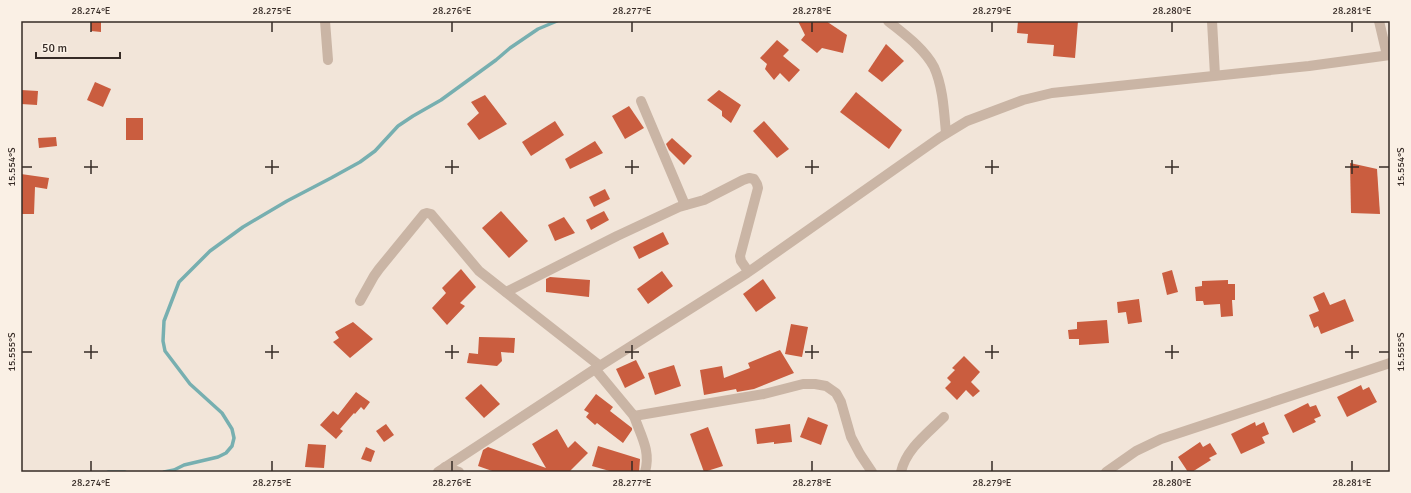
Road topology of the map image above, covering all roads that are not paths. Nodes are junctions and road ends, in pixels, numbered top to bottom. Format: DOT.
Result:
graph roads {
  1 [pos="325,21"];
  2 [pos="888,21"];
  3 [pos="1212,21"];
  4 [pos="1379,21"];
  5 [pos="1388,55"];
  6 [pos="328,60"];
  7 [pos="1216,75"];
  8 [pos="641,101"];
  9 [pos="946,134"];
  10 [pos="685,205"];
  11 [pos="748,271"];
  12 [pos="506,292"];
  13 [pos="360,301"];
  14 [pos="1390,363"];
  15 [pos="597,367"];
  16 [pos="634,416"];
  17 [pos="944,417"];
  18 [pos="441,470"];
  19 [pos="459,472"];
  20 [pos="645,472"];
  21 [pos="872,472"];
  22 [pos="901,472"];
  23 [pos="1106,472"];
  1 -- 6 [label="street"];
  2 -- 9 [label="street"];
  3 -- 7 [label="street"];
  4 -- 5 [label="street"];
  5 -- 7 [label="street"];
  7 -- 9 [label="street"];
  8 -- 10 [label="street"];
  9 -- 11 [label="street"];
  10 -- 11 [label="street"];
  10 -- 12 [label="street"];
  11 -- 15 [label="street"];
  12 -- 13 [label="street"];
  12 -- 15 [label="street"];
  14 -- 23 [label="street"];
  15 -- 16 [label="street"];
  15 -- 18 [label="street"];
  16 -- 20 [label="street"];
  16 -- 21 [label="street"];
  17 -- 22 [label="street"];
  18 -- 19 [label="street"];
}
